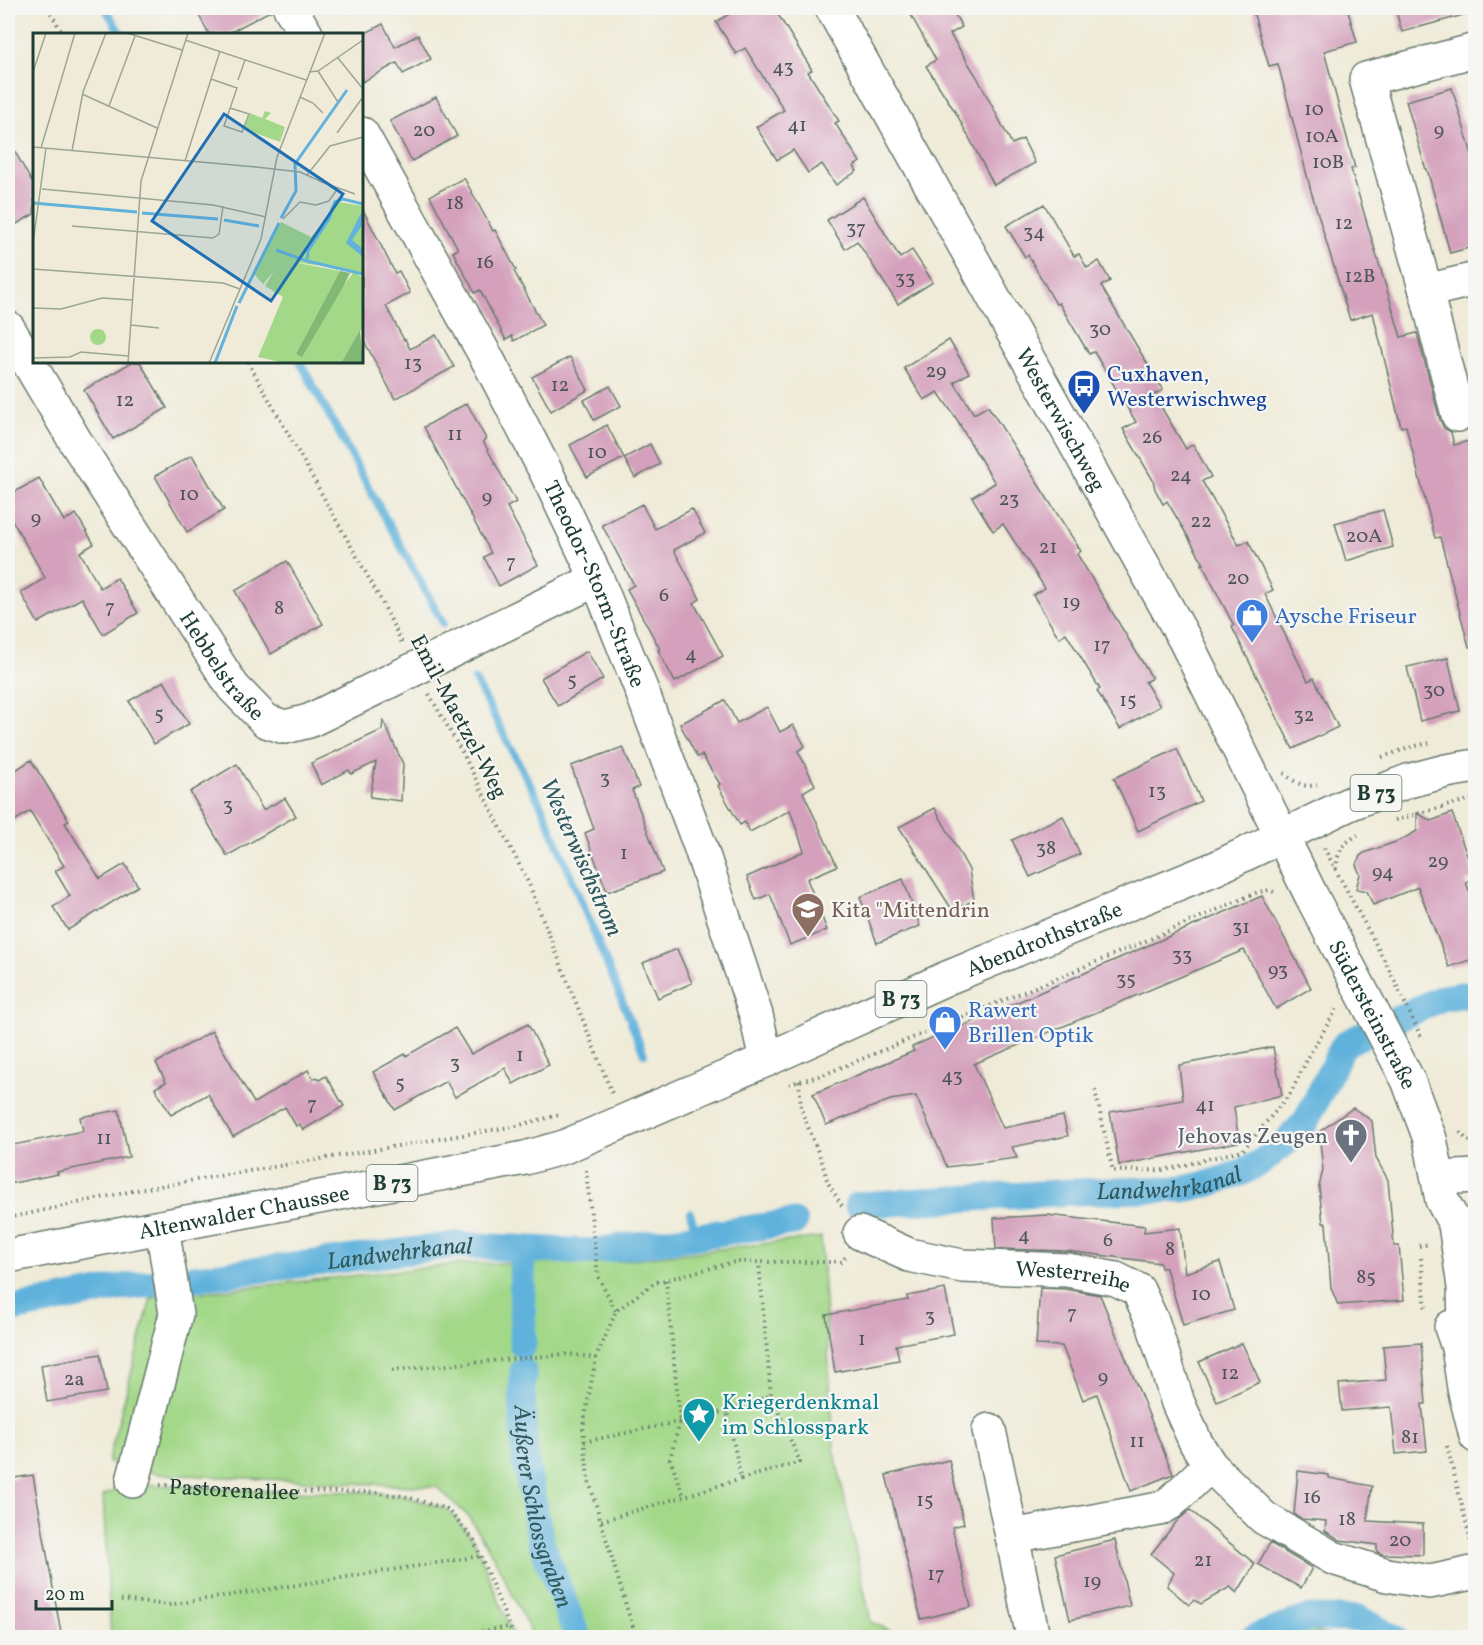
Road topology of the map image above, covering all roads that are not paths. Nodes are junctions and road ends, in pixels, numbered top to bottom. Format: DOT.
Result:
graph roads {
  1 [pos="290,8"];
  2 [pos="832,8"];
  3 [pos="305,33"];
  4 [pos="1476,50"];
  5 [pos="363,136"];
  6 [pos="1476,279"];
  7 [pos="1426,291"];
  8 [pos="8,328"];
  9 [pos="1458,415"];
  10 [pos="597,579"];
  11 [pos="1476,766"];
  12 [pos="1283,837"];
  13 [pos="775,1072"];
  14 [pos="616,1112"];
  15 [pos="1476,1176"];
  16 [pos="1440,1189"];
  17 [pos="162,1227"];
  18 [pos="860,1233"];
  19 [pos="8,1257"];
  20 [pos="989,1430"];
  21 [pos="1476,1436"];
  22 [pos="1210,1465"];
  23 [pos="133,1481"];
  24 [pos="1012,1536"];
  25 [pos="1476,1572"];
  26 [pos="1033,1637"];
  1 -- 3 [label="street"];
  2 -- 12 [label="street, Westerwischweg"];
  4 -- 7 [label="street"];
  5 -- 10 [label="street, Theodor-Storm-Straße"];
  6 -- 7 [label="street"];
  7 -- 9 [label="street"];
  8 -- 10 [label="street, Hebbelstraße"];
  10 -- 13 [label="street, Theodor-Storm-Straße"];
  11 -- 12 [label="street, Abendrothstraße / B 73"];
  12 -- 13 [label="street, Abendrothstraße / B 73"];
  12 -- 16 [label="street, Südersteinstraße"];
  13 -- 14 [label="street, Abendrothstraße / B 73"];
  14 -- 17 [label="street, Altenwalder Chaussee / B 73"];
  15 -- 16 [label="street"];
  16 -- 21 [label="street, Südersteinstraße"];
  17 -- 19 [label="street, Altenwalder Chaussee / B 73"];
  17 -- 23 [label="street"];
  18 -- 22 [label="street, Westerreihe"];
  20 -- 24 [label="street"];
  22 -- 24 [label="street"];
  22 -- 25 [label="street, Westerreihe"];
  24 -- 26 [label="street"];
}
